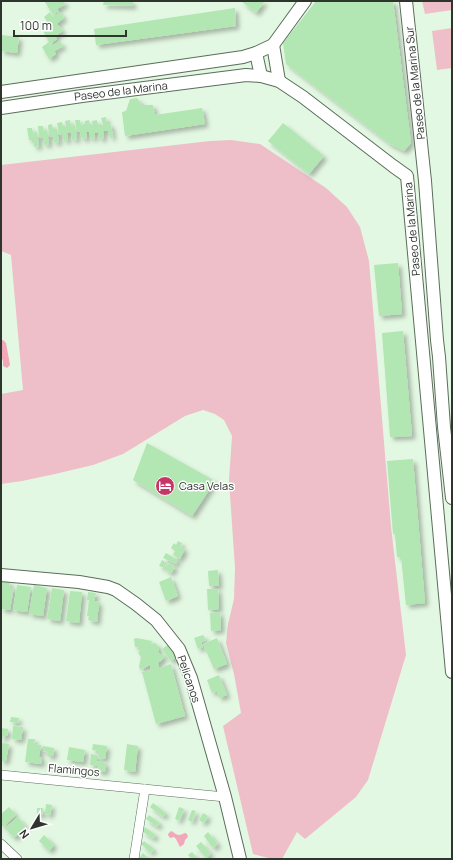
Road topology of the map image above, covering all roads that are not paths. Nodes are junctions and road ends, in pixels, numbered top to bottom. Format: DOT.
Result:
graph roads {
  1 [pos="305,1"];
  2 [pos="406,1"];
  3 [pos="273,45"];
  4 [pos="256,53"];
  5 [pos="261,76"];
  6 [pos="279,80"];
  7 [pos="38,86"];
  8 [pos="1,92"];
  9 [pos="41,102"];
  10 [pos="1,108"];
  11 [pos="423,166"];
  12 [pos="407,176"];
  13 [pos="425,181"];
  14 [pos="444,427"];
  15 [pos="431,428"];
  16 [pos="452,498"];
  17 [pos="1,575"];
  18 [pos="452,672"];
  19 [pos="1,775"];
  20 [pos="145,789"];
  21 [pos="225,797"];
  22 [pos="1,844"];
  23 [pos="17,859"];
  24 [pos="134,859"];
  25 [pos="240,859"];
  1 -- 3 [label="street, Paseo de la Marina"];
  2 -- 11 [label="street, Paseo de la Marina Sur"];
  3 -- 4 [label="street, Paseo de la Marina"];
  3 -- 6 [label="street"];
  4 -- 5 [label="street"];
  4 -- 7 [label="street, Paseo de la Marina"];
  5 -- 6 [label="street, Paseo de la Marina"];
  5 -- 9 [label="street, Paseo de la Marina"];
  6 -- 12 [label="street, Paseo de la Marina"];
  7 -- 8 [label="street, Paseo de la Marina"];
  7 -- 9 [label="street"];
  9 -- 10 [label="street, Paseo de la Marina"];
  11 -- 13 [label="street, Paseo de la Marina"];
  12 -- 13 [label="street"];
  12 -- 15 [label="street, Paseo de la Marina"];
  13 -- 14 [label="street, Paseo de la Marina"];
  14 -- 15 [label="street"];
  14 -- 16 [label="street, Paseo de la Marina"];
  15 -- 18 [label="street, Paseo de la Marina"];
  17 -- 21 [label="street, Pelicanos"];
  19 -- 20 [label="street, Flamingos"];
  20 -- 21 [label="street, Flamingos"];
  20 -- 24 [label="street"];
  21 -- 25 [label="street, Pelicanos"];
  22 -- 23 [label="street"];
}
